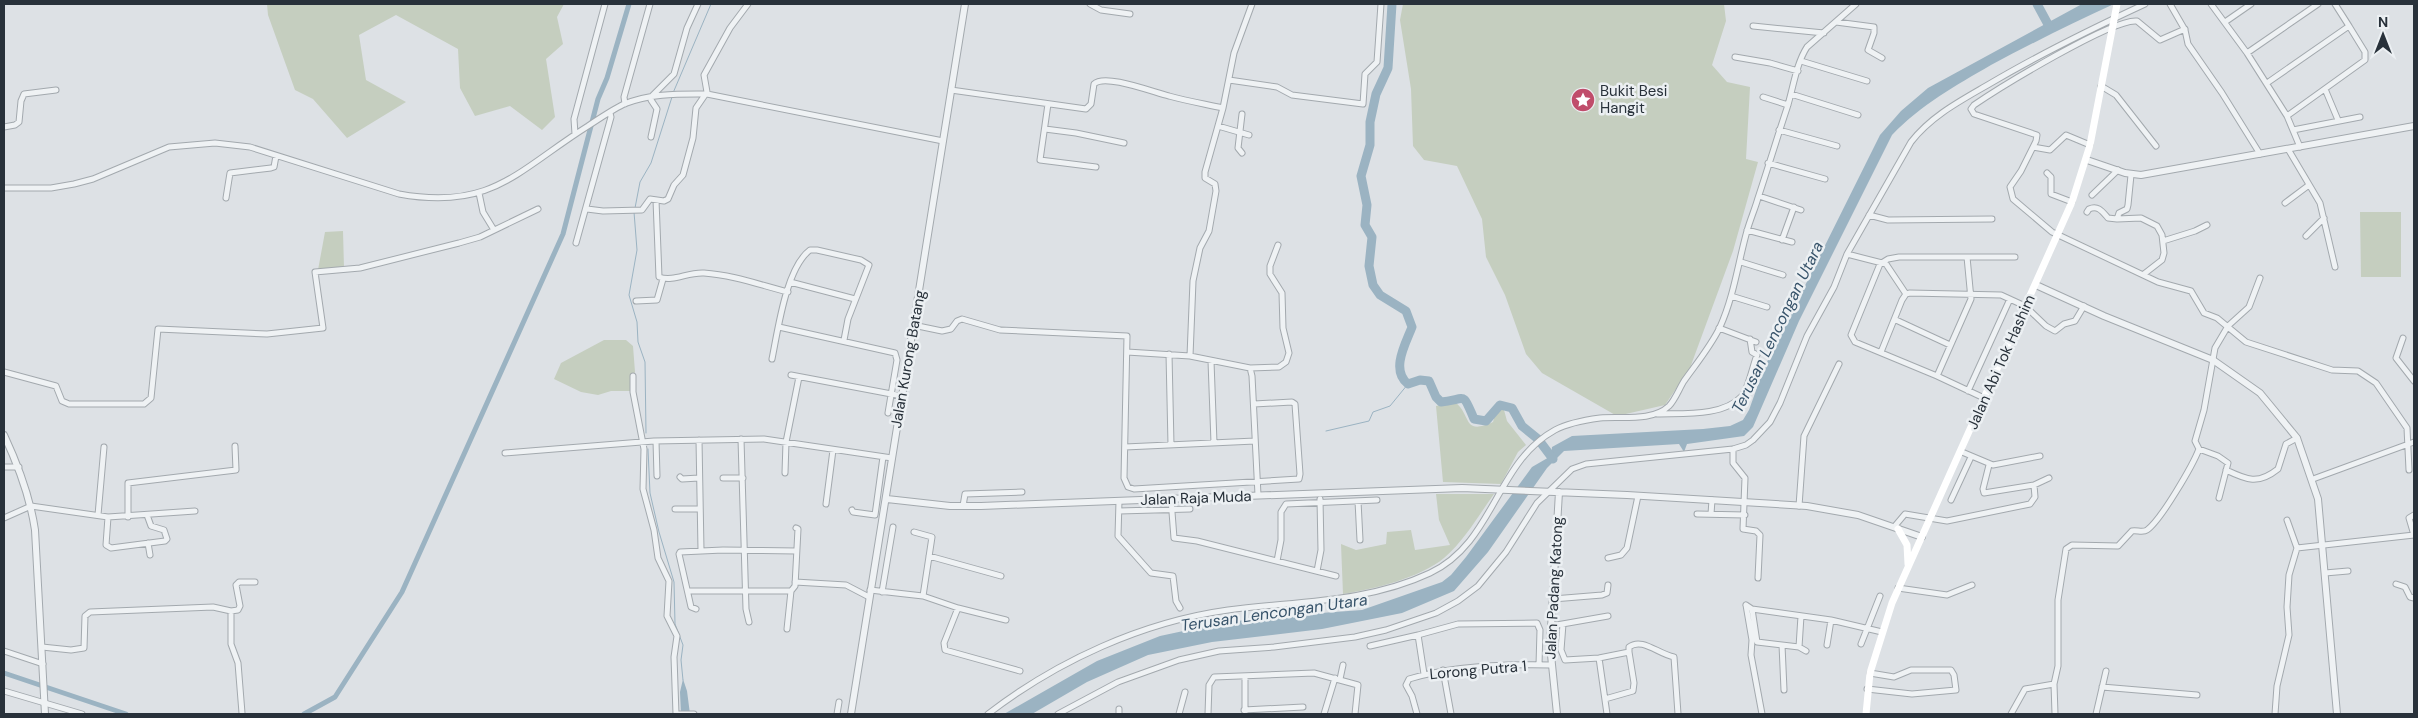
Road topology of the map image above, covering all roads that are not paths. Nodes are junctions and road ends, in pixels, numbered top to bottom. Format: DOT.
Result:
graph roads {
  1 [pos="605,4"];
  2 [pos="650,4"];
  3 [pos="698,4"];
  4 [pos="748,4"];
  5 [pos="965,4"];
  6 [pos="1090,4"];
  7 [pos="1252,4"];
  8 [pos="1381,4"];
  9 [pos="1856,4"];
  10 [pos="2145,4"];
  11 [pos="2170,4"];
  12 [pos="2211,4"];
  13 [pos="2251,4"];
  14 [pos="2318,4"];
  15 [pos="2335,4"];
  16 [pos="2116,10"];
  17 [pos="1130,14"];
  18 [pos="1836,22"];
  19 [pos="2225,22"];
  20 [pos="1753,26"];
  21 [pos="2113,26"];
  22 [pos="2349,26"];
  23 [pos="2185,29"];
  24 [pos="1824,33"];
  25 [pos="2247,52"];
  26 [pos="1735,57"];
  27 [pos="1882,58"];
  28 [pos="1801,61"];
  29 [pos="1798,71"];
  30 [pos="1229,80"];
  31 [pos="1867,81"];
  32 [pos="2267,83"];
  33 [pos="2102,86"];
  34 [pos="2325,89"];
  35 [pos="56,90"];
  36 [pos="951,90"];
  37 [pos="707,94"];
  38 [pos="1792,94"];
  39 [pos="652,96"];
  40 [pos="1763,97"];
  41 [pos="625,104"];
  42 [pos="1048,104"];
  43 [pos="1788,105"];
  44 [pos="1223,108"];
  45 [pos="609,113"];
  46 [pos="1242,114"];
  47 [pos="1858,115"];
  48 [pos="2287,116"];
  49 [pos="2360,117"];
  50 [pos="2338,120"];
  51 [pos="1218,126"];
  52 [pos="2414,126"];
  53 [pos="4,127"];
  54 [pos="1045,130"];
  55 [pos="1780,130"];
  56 [pos="2293,130"];
  57 [pos="1240,132"];
  58 [pos="575,134"];
  59 [pos="1249,135"];
  60 [pos="651,137"];
  61 [pos="943,140"];
  62 [pos="1124,142"];
  63 [pos="2090,145"];
  64 [pos="1837,146"];
  65 [pos="2156,146"];
  66 [pos="2033,147"];
  67 [pos="2300,147"];
  68 [pos="2288,149"];
  69 [pos="1242,153"];
  70 [pos="2260,154"];
  71 [pos="276,156"];
  72 [pos="2087,160"];
  73 [pos="1768,163"];
  74 [pos="1096,167"];
  75 [pos="2118,170"];
  76 [pos="2047,173"];
  77 [pos="2132,175"];
  78 [pos="1825,179"];
  79 [pos="2309,185"];
  80 [pos="4,188"];
  81 [pos="478,193"];
  82 [pos="2092,195"];
  83 [pos="1759,196"];
  84 [pos="226,198"];
  85 [pos="656,200"];
  86 [pos="2072,202"];
  87 [pos="2285,203"];
  88 [pos="1794,207"];
  89 [pos="587,209"];
  90 [pos="538,210"];
  91 [pos="1801,210"];
  92 [pos="2087,212"];
  93 [pos="1869,215"];
  94 [pos="2324,218"];
  95 [pos="1992,219"];
  96 [pos="2117,219"];
  97 [pos="2207,225"];
  98 [pos="494,230"];
  99 [pos="1747,230"];
  100 [pos="2059,235"];
  101 [pos="2306,236"];
  102 [pos="1782,240"];
  103 [pos="2163,241"];
  104 [pos="576,242"];
  105 [pos="1792,242"];
  106 [pos="1278,245"];
  107 [pos="1847,254"];
  108 [pos="1967,257"];
  109 [pos="2015,257"];
  110 [pos="1741,262"];
  111 [pos="1882,262"];
  112 [pos="2335,267"];
  113 [pos="2144,274"];
  114 [pos="1783,276"];
  115 [pos="2260,278"];
  116 [pos="663,279"];
  117 [pos="790,282"];
  118 [pos="2036,285"];
  119 [pos="788,292"];
  120 [pos="1906,294"];
  121 [pos="1971,294"];
  122 [pos="1731,296"];
  123 [pos="855,299"];
  124 [pos="2010,299"];
  125 [pos="636,301"];
  126 [pos="2025,306"];
  127 [pos="2084,306"];
  128 [pos="1766,307"];
  129 [pos="1896,320"];
  130 [pos="914,326"];
  131 [pos="2228,326"];
  132 [pos="779,327"];
  133 [pos="1719,328"];
  134 [pos="2404,338"];
  135 [pos="1750,339"];
  136 [pos="844,340"];
  137 [pos="1756,342"];
  138 [pos="1950,344"];
  139 [pos="1127,352"];
  140 [pos="1881,352"];
  141 [pos="1169,354"];
  142 [pos="1190,356"];
  143 [pos="772,359"];
  144 [pos="1211,360"];
  145 [pos="2213,360"];
  146 [pos="1839,364"];
  147 [pos="1250,368"];
  148 [pos="4,372"];
  149 [pos="791,375"];
  150 [pos="633,376"];
  151 [pos="799,376"];
  152 [pos="1937,376"];
  153 [pos="2414,381"];
  154 [pos="1968,391"];
  155 [pos="892,395"];
  156 [pos="902,396"];
  157 [pos="1984,398"];
  158 [pos="1254,404"];
  159 [pos="888,413"];
  160 [pos="1654,414"];
  161 [pos="4,435"];
  162 [pos="2297,438"];
  163 [pos="741,439"];
  164 [pos="699,440"];
  165 [pos="656,441"];
  166 [pos="1256,441"];
  167 [pos="642,442"];
  168 [pos="786,442"];
  169 [pos="2414,442"];
  170 [pos="1214,443"];
  171 [pos="1171,445"];
  172 [pos="2408,445"];
  173 [pos="235,446"];
  174 [pos="1125,446"];
  175 [pos="104,447"];
  176 [pos="1733,448"];
  177 [pos="2199,449"];
  178 [pos="834,450"];
  179 [pos="1962,452"];
  180 [pos="505,453"];
  181 [pos="2040,456"];
  182 [pos="883,457"];
  183 [pos="1971,457"];
  184 [pos="892,458"];
  185 [pos="1989,465"];
  186 [pos="4,467"];
  187 [pos="18,467"];
  188 [pos="2226,470"];
  189 [pos="2409,470"];
  190 [pos="785,473"];
  191 [pos="658,476"];
  192 [pos="680,477"];
  193 [pos="699,478"];
  194 [pos="722,478"];
  195 [pos="742,478"];
  196 [pos="2049,478"];
  197 [pos="2313,479"];
  198 [pos="1257,482"];
  199 [pos="2034,486"];
  200 [pos="1505,489"];
  201 [pos="1022,492"];
  202 [pos="1552,492"];
  203 [pos="1559,492"];
  204 [pos="1320,493"];
  205 [pos="1258,495"];
  206 [pos="1638,496"];
  207 [pos="2219,498"];
  208 [pos="887,499"];
  209 [pos="1171,499"];
  210 [pos="1377,500"];
  211 [pos="1712,500"];
  212 [pos="1951,500"];
  213 [pos="1119,501"];
  214 [pos="1358,501"];
  215 [pos="1320,502"];
  216 [pos="1745,502"];
  217 [pos="826,504"];
  218 [pos="31,506"];
  219 [pos="963,506"];
  220 [pos="1798,506"];
  221 [pos="675,508"];
  222 [pos="700,509"];
  223 [pos="1172,509"];
  224 [pos="1190,509"];
  225 [pos="852,510"];
  226 [pos="195,511"];
  227 [pos="1119,511"];
  228 [pos="1697,514"];
  229 [pos="1711,514"];
  230 [pos="1745,514"];
  231 [pos="98,515"];
  232 [pos="147,515"];
  233 [pos="2414,515"];
  234 [pos="108,517"];
  235 [pos="128,517"];
  236 [pos="4,518"];
  237 [pos="1930,518"];
  238 [pos="2286,520"];
  239 [pos="893,527"];
  240 [pos="796,528"];
  241 [pos="1896,528"];
  242 [pos="914,532"];
  243 [pos="2414,535"];
  244 [pos="1922,537"];
  245 [pos="1360,540"];
  246 [pos="148,543"];
  247 [pos="2322,544"];
  248 [pos="2297,548"];
  249 [pos="701,550"];
  250 [pos="744,550"];
  251 [pos="796,551"];
  252 [pos="150,555"];
  253 [pos="929,556"];
  254 [pos="1608,558"];
  255 [pos="1277,562"];
  256 [pos="1908,567"];
  257 [pos="1317,571"];
  258 [pos="2348,571"];
  259 [pos="2325,573"];
  260 [pos="1001,576"];
  261 [pos="1336,576"];
  262 [pos="1758,578"];
  263 [pos="255,582"];
  264 [pos="795,582"];
  265 [pos="2396,584"];
  266 [pos="1608,585"];
  267 [pos="1972,585"];
  268 [pos="1898,588"];
  269 [pos="870,590"];
  270 [pos="688,591"];
  271 [pos="745,591"];
  272 [pos="791,591"];
  273 [pos="882,592"];
  274 [pos="923,596"];
  275 [pos="1880,596"];
  276 [pos="869,597"];
  277 [pos="2414,598"];
  278 [pos="1553,599"];
  279 [pos="958,608"];
  280 [pos="1180,608"];
  281 [pos="1752,609"];
  282 [pos="696,610"];
  283 [pos="231,611"];
  284 [pos="1608,616"];
  285 [pos="1801,616"];
  286 [pos="1006,620"];
  287 [pos="1831,620"];
  288 [pos="749,622"];
  289 [pos="1563,624"];
  290 [pos="1551,626"];
  291 [pos="1868,627"];
  292 [pos="787,629"];
  293 [pos="1882,632"];
  294 [pos="1418,635"];
  295 [pos="1861,644"];
  296 [pos="1782,645"];
  297 [pos="1827,645"];
  298 [pos="1370,646"];
  299 [pos="42,647"];
  300 [pos="1799,647"];
  301 [pos="4,651"];
  302 [pos="1806,651"];
  303 [pos="1629,652"];
  304 [pos="1599,658"];
  305 [pos="43,664"];
  306 [pos="1343,665"];
  307 [pos="1539,665"];
  308 [pos="1550,665"];
  309 [pos="1443,670"];
  310 [pos="2106,671"];
  311 [pos="1020,672"];
  312 [pos="1870,673"];
  313 [pos="1424,674"];
  314 [pos="1245,676"];
  315 [pos="1338,678"];
  316 [pos="2054,684"];
  317 [pos="2102,687"];
  318 [pos="1867,689"];
  319 [pos="1784,690"];
  320 [pos="4,691"];
  321 [pos="1185,692"];
  322 [pos="2197,695"];
  323 [pos="1605,699"];
  324 [pos="45,700"];
  325 [pos="839,702"];
  326 [pos="1303,707"];
  327 [pos="1245,712"];
  328 [pos="242,713"];
  329 [pos="692,713"];
  330 [pos="45,714"];
  331 [pos="82,714"];
  332 [pos="677,714"];
  333 [pos="839,714"];
  334 [pos="850,714"];
  335 [pos="988,714"];
  336 [pos="1058,714"];
  337 [pos="1179,714"];
  338 [pos="1208,714"];
  339 [pos="1324,714"];
  340 [pos="1355,714"];
  341 [pos="1417,714"];
  342 [pos="1451,714"];
  343 [pos="1557,714"];
  344 [pos="1607,714"];
  345 [pos="1678,714"];
  346 [pos="1762,714"];
  347 [pos="1866,714"];
  348 [pos="2013,714"];
  349 [pos="2055,714"];
  350 [pos="2096,714"];
  351 [pos="2275,714"];
  352 [pos="2337,714"];
  1 -- 58 [label="street"];
  2 -- 41 [label="street"];
  3 -- 39 [label="street"];
  4 -- 37 [label="street"];
  5 -- 36 [label="street, Jalan Kurong Batang"];
  6 -- 17 [label="street"];
  7 -- 30 [label="street"];
  8 -- 30 [label="street"];
  9 -- 18 [label="street"];
  10 -- 16 [label="street"];
  11 -- 23 [label="street"];
  12 -- 19 [label="street"];
  13 -- 19 [label="street"];
  14 -- 25 [label="street"];
  15 -- 22 [label="street"];
  16 -- 21 [label="main road, Jalan Abi Tok Hashim"];
  16 -- 93 [label="street"];
  18 -- 24 [label="street"];
  18 -- 27 [label="street"];
  19 -- 25 [label="street"];
  20 -- 24 [label="street"];
  21 -- 23 [label="street"];
  21 -- 33 [label="main road, Jalan Abi Tok Hashim"];
  21 -- 66 [label="street"];
  22 -- 32 [label="street"];
  22 -- 34 [label="street"];
  23 -- 70 [label="street"];
  24 -- 28 [label="street"];
  25 -- 32 [label="street"];
  26 -- 29 [label="street"];
  28 -- 29 [label="street"];
  28 -- 31 [label="street"];
  29 -- 38 [label="street"];
  30 -- 44 [label="street"];
  32 -- 48 [label="street"];
  33 -- 63 [label="main road, Jalan Abi Tok Hashim"];
  33 -- 65 [label="street"];
  34 -- 48 [label="street"];
  34 -- 50 [label="street"];
  35 -- 53 [label="street"];
  36 -- 42 [label="street"];
  36 -- 61 [label="street, Jalan Kurong Batang"];
  37 -- 39 [label="street"];
  37 -- 61 [label="street"];
  37 -- 85 [label="street"];
  38 -- 43 [label="street"];
  38 -- 47 [label="street"];
  39 -- 41 [label="street"];
  39 -- 60 [label="street"];
  40 -- 43 [label="street"];
  41 -- 45 [label="street"];
  42 -- 44 [label="street"];
  42 -- 54 [label="street"];
  43 -- 55 [label="street"];
  44 -- 51 [label="street"];
  45 -- 58 [label="street"];
  45 -- 89 [label="street"];
  46 -- 57 [label="street"];
  48 -- 56 [label="street"];
  49 -- 50 [label="street"];
  50 -- 56 [label="street"];
  51 -- 57 [label="street"];
  51 -- 142 [label="street"];
  52 -- 67 [label="street"];
  54 -- 62 [label="street"];
  54 -- 74 [label="street"];
  55 -- 64 [label="street"];
  55 -- 73 [label="street"];
  56 -- 67 [label="street"];
  57 -- 59 [label="street"];
  57 -- 69 [label="street"];
  58 -- 81 [label="street"];
  61 -- 130 [label="street, Jalan Kurong Batang"];
  63 -- 66 [label="street"];
  63 -- 72 [label="main road, Jalan Abi Tok Hashim"];
  66 -- 100 [label="street"];
  67 -- 68 [label="street"];
  68 -- 70 [label="street"];
  68 -- 79 [label="street"];
  70 -- 77 [label="street"];
  71 -- 80 [label="street"];
  71 -- 81 [label="street"];
  71 -- 84 [label="street"];
  72 -- 75 [label="street"];
  72 -- 86 [label="main road, Jalan Abi Tok Hashim"];
  73 -- 78 [label="street"];
  73 -- 83 [label="street"];
  75 -- 77 [label="street"];
  75 -- 82 [label="street"];
  76 -- 86 [label="street"];
  77 -- 96 [label="street"];
  79 -- 87 [label="street"];
  79 -- 94 [label="street"];
  81 -- 98 [label="street"];
  83 -- 88 [label="street"];
  83 -- 99 [label="street"];
  85 -- 89 [label="street"];
  85 -- 116 [label="street"];
  86 -- 100 [label="main road, Jalan Abi Tok Hashim"];
  88 -- 91 [label="street"];
  88 -- 102 [label="street"];
  89 -- 104 [label="street"];
  90 -- 98 [label="street"];
  92 -- 96 [label="street"];
  93 -- 95 [label="street"];
  93 -- 107 [label="street"];
  94 -- 101 [label="street"];
  94 -- 112 [label="street"];
  96 -- 103 [label="street"];
  97 -- 103 [label="street"];
  98 -- 148 [label="street"];
  99 -- 102 [label="street"];
  99 -- 110 [label="street"];
  100 -- 113 [label="street"];
  100 -- 118 [label="main road, Jalan Abi Tok Hashim"];
  102 -- 105 [label="street"];
  103 -- 113 [label="street"];
  106 -- 147 [label="street"];
  107 -- 111 [label="street"];
  107 -- 176 [label="street"];
  108 -- 109 [label="street"];
  108 -- 111 [label="street"];
  108 -- 121 [label="street"];
  110 -- 114 [label="street"];
  110 -- 122 [label="street"];
  111 -- 120 [label="street"];
  111 -- 140 [label="street"];
  113 -- 131 [label="street"];
  115 -- 131 [label="street"];
  116 -- 119 [label="street"];
  116 -- 125 [label="street"];
  117 -- 119 [label="street"];
  117 -- 123 [label="street"];
  117 -- 123 [label="street"];
  118 -- 126 [label="main road, Jalan Abi Tok Hashim"];
  118 -- 127 [label="street"];
  119 -- 132 [label="street"];
  120 -- 121 [label="street"];
  120 -- 129 [label="street"];
  121 -- 124 [label="street"];
  121 -- 138 [label="street"];
  122 -- 128 [label="street"];
  122 -- 133 [label="street"];
  123 -- 136 [label="street"];
  124 -- 126 [label="street"];
  124 -- 154 [label="street"];
  126 -- 127 [label="street"];
  126 -- 157 [label="main road, Jalan Abi Tok Hashim"];
  127 -- 145 [label="street"];
  129 -- 138 [label="street"];
  129 -- 140 [label="street"];
  130 -- 139 [label="street"];
  130 -- 156 [label="street, Jalan Kurong Batang"];
  131 -- 145 [label="street"];
  131 -- 172 [label="street"];
  132 -- 136 [label="street"];
  132 -- 143 [label="street"];
  133 -- 135 [label="street"];
  133 -- 160 [label="street"];
  134 -- 153 [label="street"];
  135 -- 137 [label="street"];
  135 -- 160 [label="street"];
  136 -- 155 [label="street"];
  138 -- 152 [label="street"];
  139 -- 141 [label="street"];
  139 -- 174 [label="street"];
  140 -- 152 [label="street"];
  141 -- 142 [label="street"];
  141 -- 171 [label="street"];
  142 -- 144 [label="street"];
  144 -- 147 [label="street"];
  144 -- 170 [label="street"];
  145 -- 162 [label="street"];
  145 -- 177 [label="street"];
  146 -- 220 [label="street"];
  147 -- 158 [label="street"];
  149 -- 151 [label="street"];
  150 -- 167 [label="street"];
  151 -- 155 [label="street"];
  151 -- 168 [label="street"];
  152 -- 154 [label="street"];
  154 -- 157 [label="street"];
  155 -- 156 [label="street"];
  155 -- 159 [label="street"];
  156 -- 184 [label="street, Jalan Kurong Batang"];
  157 -- 179 [label="main road, Jalan Abi Tok Hashim"];
  158 -- 166 [label="street"];
  158 -- 198 [label="street"];
  160 -- 200 [label="street"];
  161 -- 187 [label="street"];
  162 -- 188 [label="street"];
  162 -- 197 [label="street"];
  163 -- 164 [label="street"];
  163 -- 168 [label="street"];
  163 -- 195 [label="street"];
  164 -- 165 [label="street"];
  164 -- 193 [label="street"];
  165 -- 167 [label="street"];
  165 -- 191 [label="street"];
  166 -- 170 [label="street"];
  166 -- 198 [label="street"];
  167 -- 180 [label="street"];
  167 -- 332 [label="street"];
  168 -- 178 [label="street"];
  168 -- 190 [label="street"];
  169 -- 172 [label="street"];
  170 -- 171 [label="street"];
  171 -- 174 [label="street"];
  172 -- 189 [label="street"];
  172 -- 197 [label="street"];
  173 -- 235 [label="street"];
  174 -- 198 [label="street"];
  175 -- 231 [label="street"];
  176 -- 202 [label="street"];
  176 -- 216 [label="street"];
  177 -- 188 [label="street"];
  177 -- 316 [label="street"];
  178 -- 182 [label="street"];
  178 -- 217 [label="street"];
  179 -- 183 [label="street"];
  179 -- 237 [label="main road, Jalan Abi Tok Hashim"];
  181 -- 185 [label="street"];
  182 -- 184 [label="street"];
  182 -- 225 [label="street"];
  183 -- 185 [label="street"];
  183 -- 212 [label="street"];
  184 -- 208 [label="street, Jalan Kurong Batang"];
  185 -- 199 [label="street"];
  186 -- 187 [label="street"];
  187 -- 218 [label="street"];
  188 -- 207 [label="street"];
  192 -- 193 [label="street"];
  193 -- 222 [label="street"];
  194 -- 195 [label="street"];
  195 -- 250 [label="street"];
  196 -- 199 [label="street"];
  197 -- 247 [label="street"];
  198 -- 205 [label="street"];
  199 -- 237 [label="street"];
  200 -- 202 [label="street, Jalan Raja Muda"];
  200 -- 204 [label="street, Jalan Raja Muda"];
  200 -- 335 [label="street"];
  201 -- 219 [label="street"];
  202 -- 203 [label="street, Jalan Raja Muda"];
  202 -- 336 [label="street"];
  203 -- 206 [label="street, Jalan Raja Muda"];
  203 -- 278 [label="street, Jalan Padang Katong"];
  204 -- 205 [label="street, Jalan Raja Muda"];
  204 -- 215 [label="street"];
  205 -- 209 [label="street, Jalan Raja Muda"];
  206 -- 211 [label="street, Jalan Raja Muda"];
  206 -- 254 [label="street"];
  208 -- 219 [label="street, Jalan Raja Muda"];
  208 -- 269 [label="street, Jalan Kurong Batang"];
  209 -- 213 [label="street, Jalan Raja Muda"];
  209 -- 223 [label="street"];
  210 -- 214 [label="street"];
  211 -- 216 [label="street, Jalan Raja Muda"];
  211 -- 229 [label="street"];
  213 -- 219 [label="street, Jalan Raja Muda"];
  213 -- 227 [label="street"];
  214 -- 215 [label="street"];
  214 -- 245 [label="street"];
  215 -- 255 [label="street"];
  215 -- 257 [label="street"];
  216 -- 220 [label="street, Jalan Raja Muda"];
  216 -- 230 [label="street"];
  218 -- 231 [label="street"];
  218 -- 236 [label="street"];
  218 -- 299 [label="street"];
  220 -- 241 [label="street, Jalan Raja Muda"];
  221 -- 222 [label="street"];
  222 -- 249 [label="street"];
  223 -- 224 [label="street"];
  223 -- 227 [label="street"];
  223 -- 255 [label="street"];
  226 -- 232 [label="street"];
  227 -- 280 [label="street"];
  228 -- 229 [label="street"];
  229 -- 230 [label="street"];
  230 -- 262 [label="street"];
  231 -- 234 [label="street"];
  232 -- 235 [label="street"];
  232 -- 246 [label="street"];
  233 -- 243 [label="street"];
  234 -- 235 [label="street"];
  234 -- 246 [label="street"];
  237 -- 241 [label="street"];
  237 -- 244 [label="main road, Jalan Abi Tok Hashim"];
  238 -- 248 [label="street"];
  239 -- 273 [label="street"];
  240 -- 251 [label="street"];
  241 -- 244 [label="street, Jalan Raja Muda"];
  241 -- 256 [label="main road"];
  242 -- 253 [label="street"];
  243 -- 247 [label="street"];
  244 -- 256 [label="main road, Jalan Abi Tok Hashim"];
  246 -- 252 [label="street"];
  247 -- 248 [label="street"];
  247 -- 259 [label="street"];
  248 -- 351 [label="street"];
  249 -- 250 [label="street"];
  249 -- 270 [label="street"];
  250 -- 251 [label="street"];
  250 -- 271 [label="street"];
  251 -- 264 [label="street"];
  253 -- 260 [label="street"];
  253 -- 274 [label="street"];
  255 -- 257 [label="street"];
  256 -- 268 [label="main road, Jalan Abi Tok Hashim"];
  257 -- 261 [label="street"];
  258 -- 259 [label="street"];
  259 -- 352 [label="street"];
  263 -- 283 [label="street"];
  264 -- 272 [label="street"];
  264 -- 276 [label="street"];
  265 -- 277 [label="street"];
  266 -- 278 [label="street"];
  267 -- 268 [label="street"];
  268 -- 293 [label="main road, Jalan Abi Tok Hashim"];
  269 -- 273 [label="street"];
  269 -- 276 [label="street, Jalan Kurong Batang"];
  270 -- 271 [label="street"];
  270 -- 282 [label="street"];
  271 -- 272 [label="street"];
  271 -- 288 [label="street"];
  272 -- 292 [label="street"];
  273 -- 274 [label="street"];
  274 -- 279 [label="street"];
  275 -- 291 [label="street"];
  276 -- 334 [label="street, Jalan Kurong Batang"];
  278 -- 290 [label="street, Jalan Padang Katong"];
  279 -- 286 [label="street"];
  279 -- 311 [label="street"];
  281 -- 285 [label="street"];
  281 -- 296 [label="street"];
  281 -- 346 [label="street"];
  283 -- 299 [label="street"];
  283 -- 328 [label="street"];
  284 -- 289 [label="street"];
  285 -- 287 [label="street"];
  285 -- 300 [label="street"];
  287 -- 291 [label="street"];
  287 -- 297 [label="street"];
  289 -- 290 [label="street"];
  289 -- 304 [label="street"];
  290 -- 308 [label="street, Jalan Padang Katong"];
  291 -- 293 [label="street"];
  291 -- 295 [label="street"];
  293 -- 312 [label="main road, Jalan Abi Tok Hashim"];
  294 -- 298 [label="street"];
  294 -- 307 [label="street"];
  294 -- 313 [label="street"];
  296 -- 300 [label="street"];
  296 -- 319 [label="street"];
  299 -- 305 [label="street"];
  300 -- 302 [label="street"];
  301 -- 305 [label="street"];
  303 -- 304 [label="street"];
  303 -- 323 [label="street"];
  303 -- 345 [label="street"];
  304 -- 323 [label="street"];
  305 -- 324 [label="street"];
  306 -- 315 [label="street"];
  307 -- 308 [label="street, Lorong Putra 1"];
  307 -- 309 [label="street, Lorong Putra 1"];
  308 -- 343 [label="street, Jalan Padang Katong"];
  309 -- 313 [label="street, Lorong Putra 1"];
  309 -- 342 [label="street"];
  310 -- 317 [label="street"];
  312 -- 318 [label="main road, Jalan Abi Tok Hashim"];
  312 -- 318 [label="street"];
  313 -- 341 [label="street, Lorong Putra 1"];
  314 -- 315 [label="street"];
  314 -- 327 [label="street"];
  314 -- 338 [label="street"];
  315 -- 339 [label="street"];
  315 -- 340 [label="street"];
  316 -- 348 [label="street"];
  316 -- 349 [label="street"];
  317 -- 322 [label="street"];
  317 -- 350 [label="street"];
  318 -- 347 [label="main road, Jalan Abi Tok Hashim"];
  320 -- 324 [label="street"];
  321 -- 337 [label="street"];
  323 -- 344 [label="street"];
  324 -- 330 [label="street"];
  324 -- 331 [label="street"];
  325 -- 333 [label="street"];
  326 -- 327 [label="street"];
  329 -- 332 [label="street"];
}
